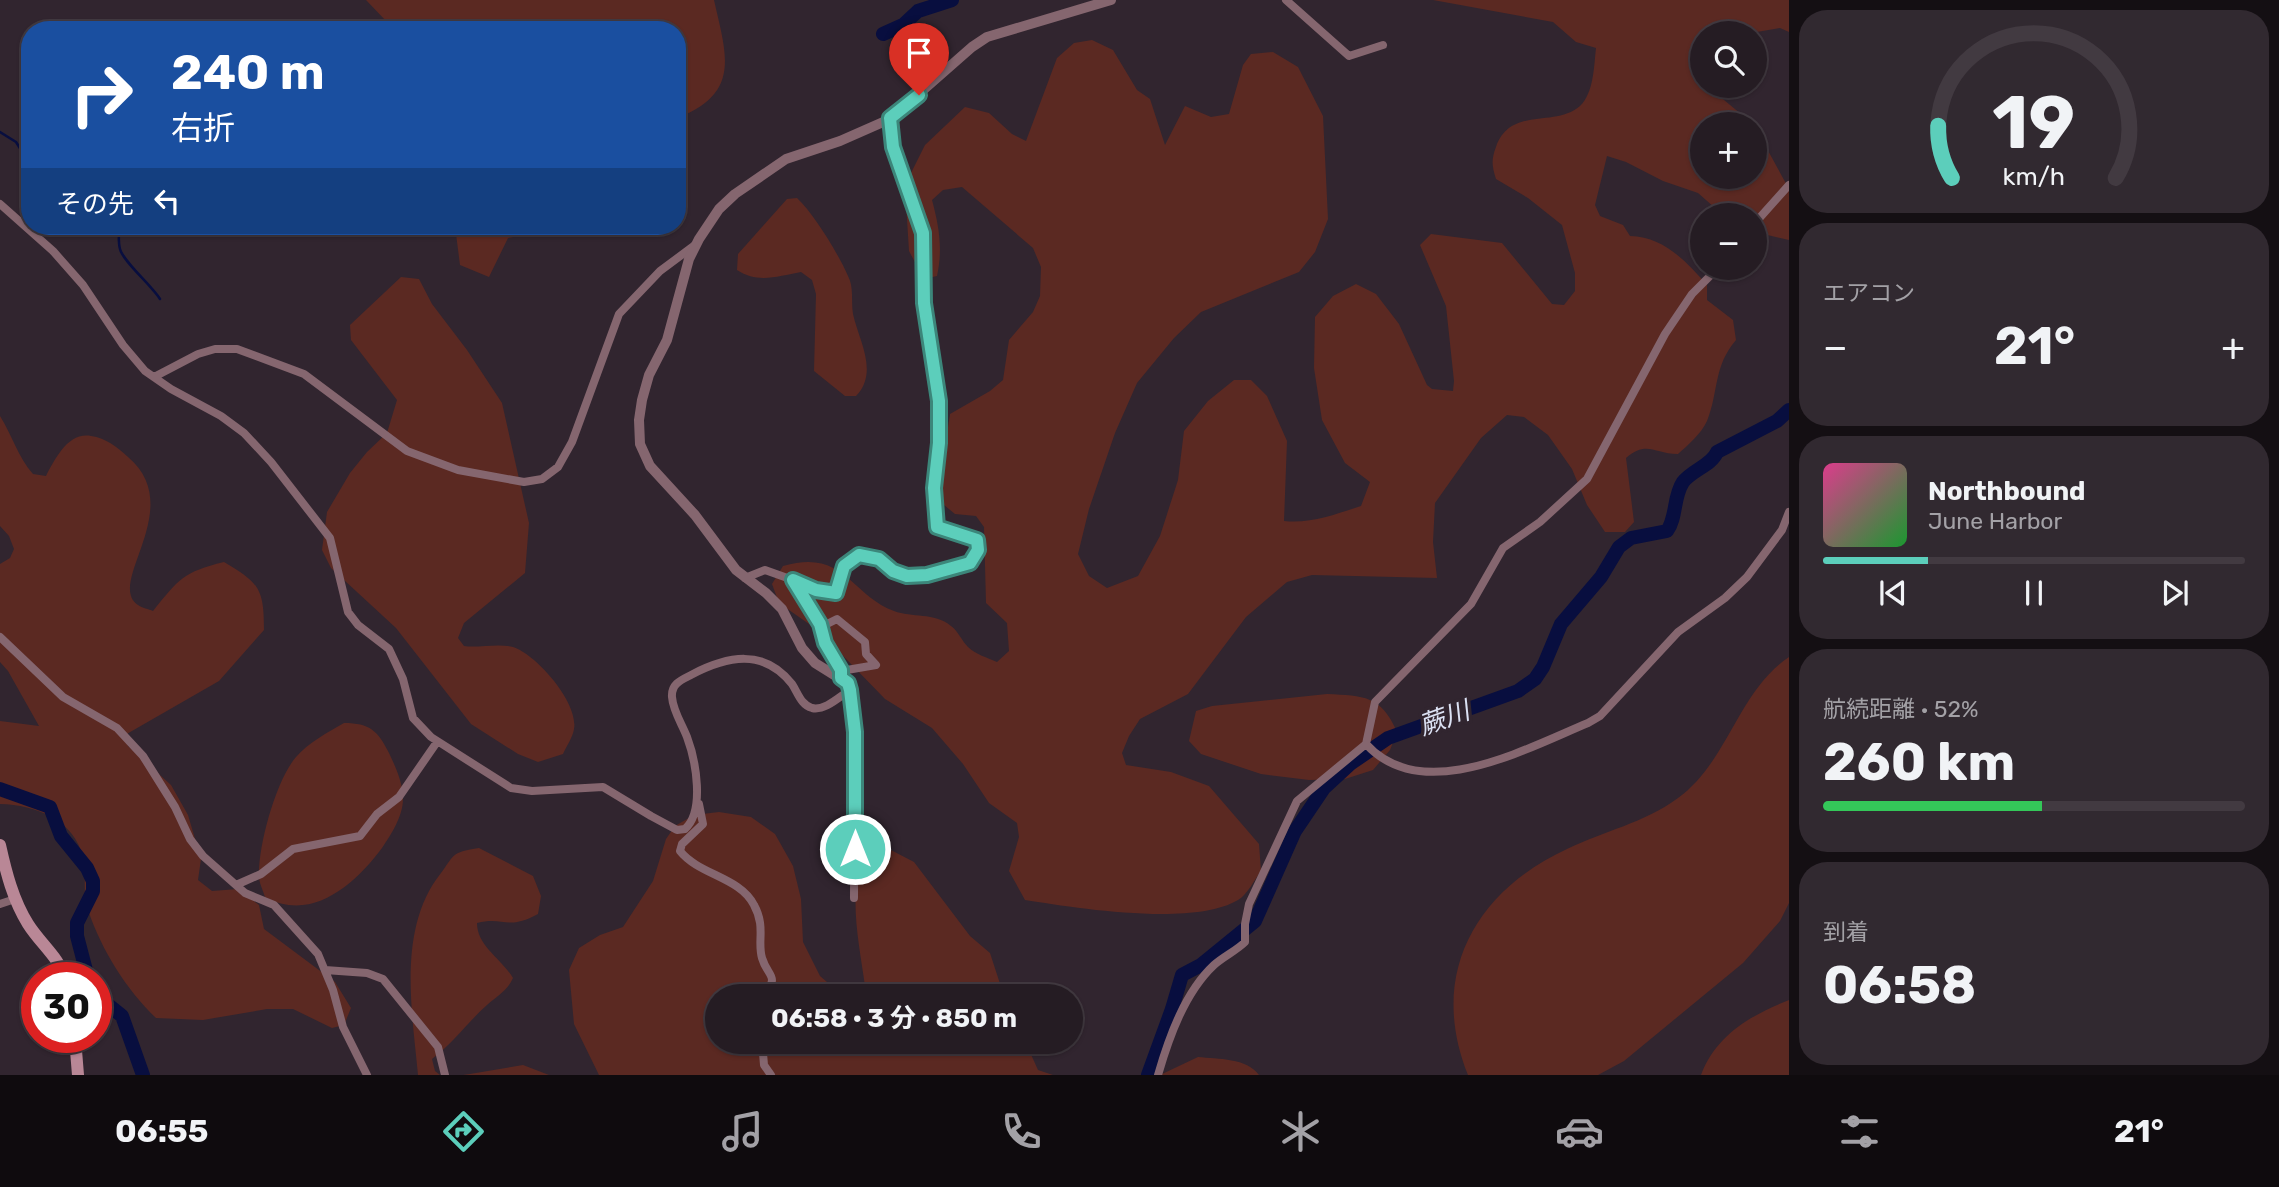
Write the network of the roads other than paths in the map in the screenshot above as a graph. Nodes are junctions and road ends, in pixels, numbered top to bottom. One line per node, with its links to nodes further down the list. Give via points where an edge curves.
1 (1111, 0): 4 (street, via 987,37)
2 (1286, 0): 3 (street, via 1349,56)
3 (1383, 45)
4 (890, 118): 10 (street, via 786,159 766,172 719,209); 15 (street, via 893,147 923,233 924,303 939,401 934,488 937,527 977,540 978,550 970,563 907,576 879,559 859,555 844,566 836,593)
5 (1789, 185): 7 (street)
6 (0, 204): 8 (street)
7 (1767, 210)
8 (21, 223)
9 (35, 235): 12 (street, via 83,285 123,345)
10 (695, 245): 12 (street, via 660,271 619,314 572,442 558,467 542,479 524,482 458,470 407,451 304,374 237,349 198,354); 14 (street, via 667,340 646,385 640,444 650,466)
11 (1706, 280): 21 (street, via 1665,334 1587,479 1503,548 1471,604 1375,702)
12 (154, 377): 20 (street, via 244,433 330,538 348,612 388,649 403,679 413,718)
13 (1789, 512): 21 (street, via 1782,530 1747,577 1678,632 1594,720 1503,757 1451,772 1414,772 1390,764)
14 (745, 579): 15 (street, via 765,570); 18 (street, via 782,609 815,663)
15 (793, 580): 16 (street)
16 (821, 627): 18 (street); 18 (street, via 842,621 865,642 866,654 876,665)
17 (0, 637): 24 (street, via 63,696 117,728 143,756 190,839)
18 (841, 674): 19 (street)
19 (850, 690): 22 (street, via 815,709 765,662 743,657 681,680 672,692 672,702 693,756); 25 (street, via 855,732)
20 (437, 742): 22 (street, via 511,788 603,787 677,830 692,822); 24 (street, via 399,797 377,814 360,836 293,849 261,874)
21 (1366, 744): 37 (street, via 1297,801 1250,904 1245,942 1203,978 1170,1036)
22 (697, 798): 30 (street, via 703,824 680,851 754,902 763,931 762,957)
23 (0, 845): 26 (main road)
24 (236, 885): 29 (street, via 274,905 318,954)
25 (854, 898)
26 (15, 899): 27 (street); 28 (main road, via 29,926)
27 (0, 904)
28 (58, 962)
29 (325, 970): 34 (street, via 343,1027); 35 (street, via 383,979 438,1047)
30 (772, 984)
31 (76, 1053): 33 (main road)
32 (763, 1054): 36 (street)
33 (78, 1075)
34 (367, 1075)
35 (445, 1075)
36 (771, 1075)
37 (1158, 1075)

